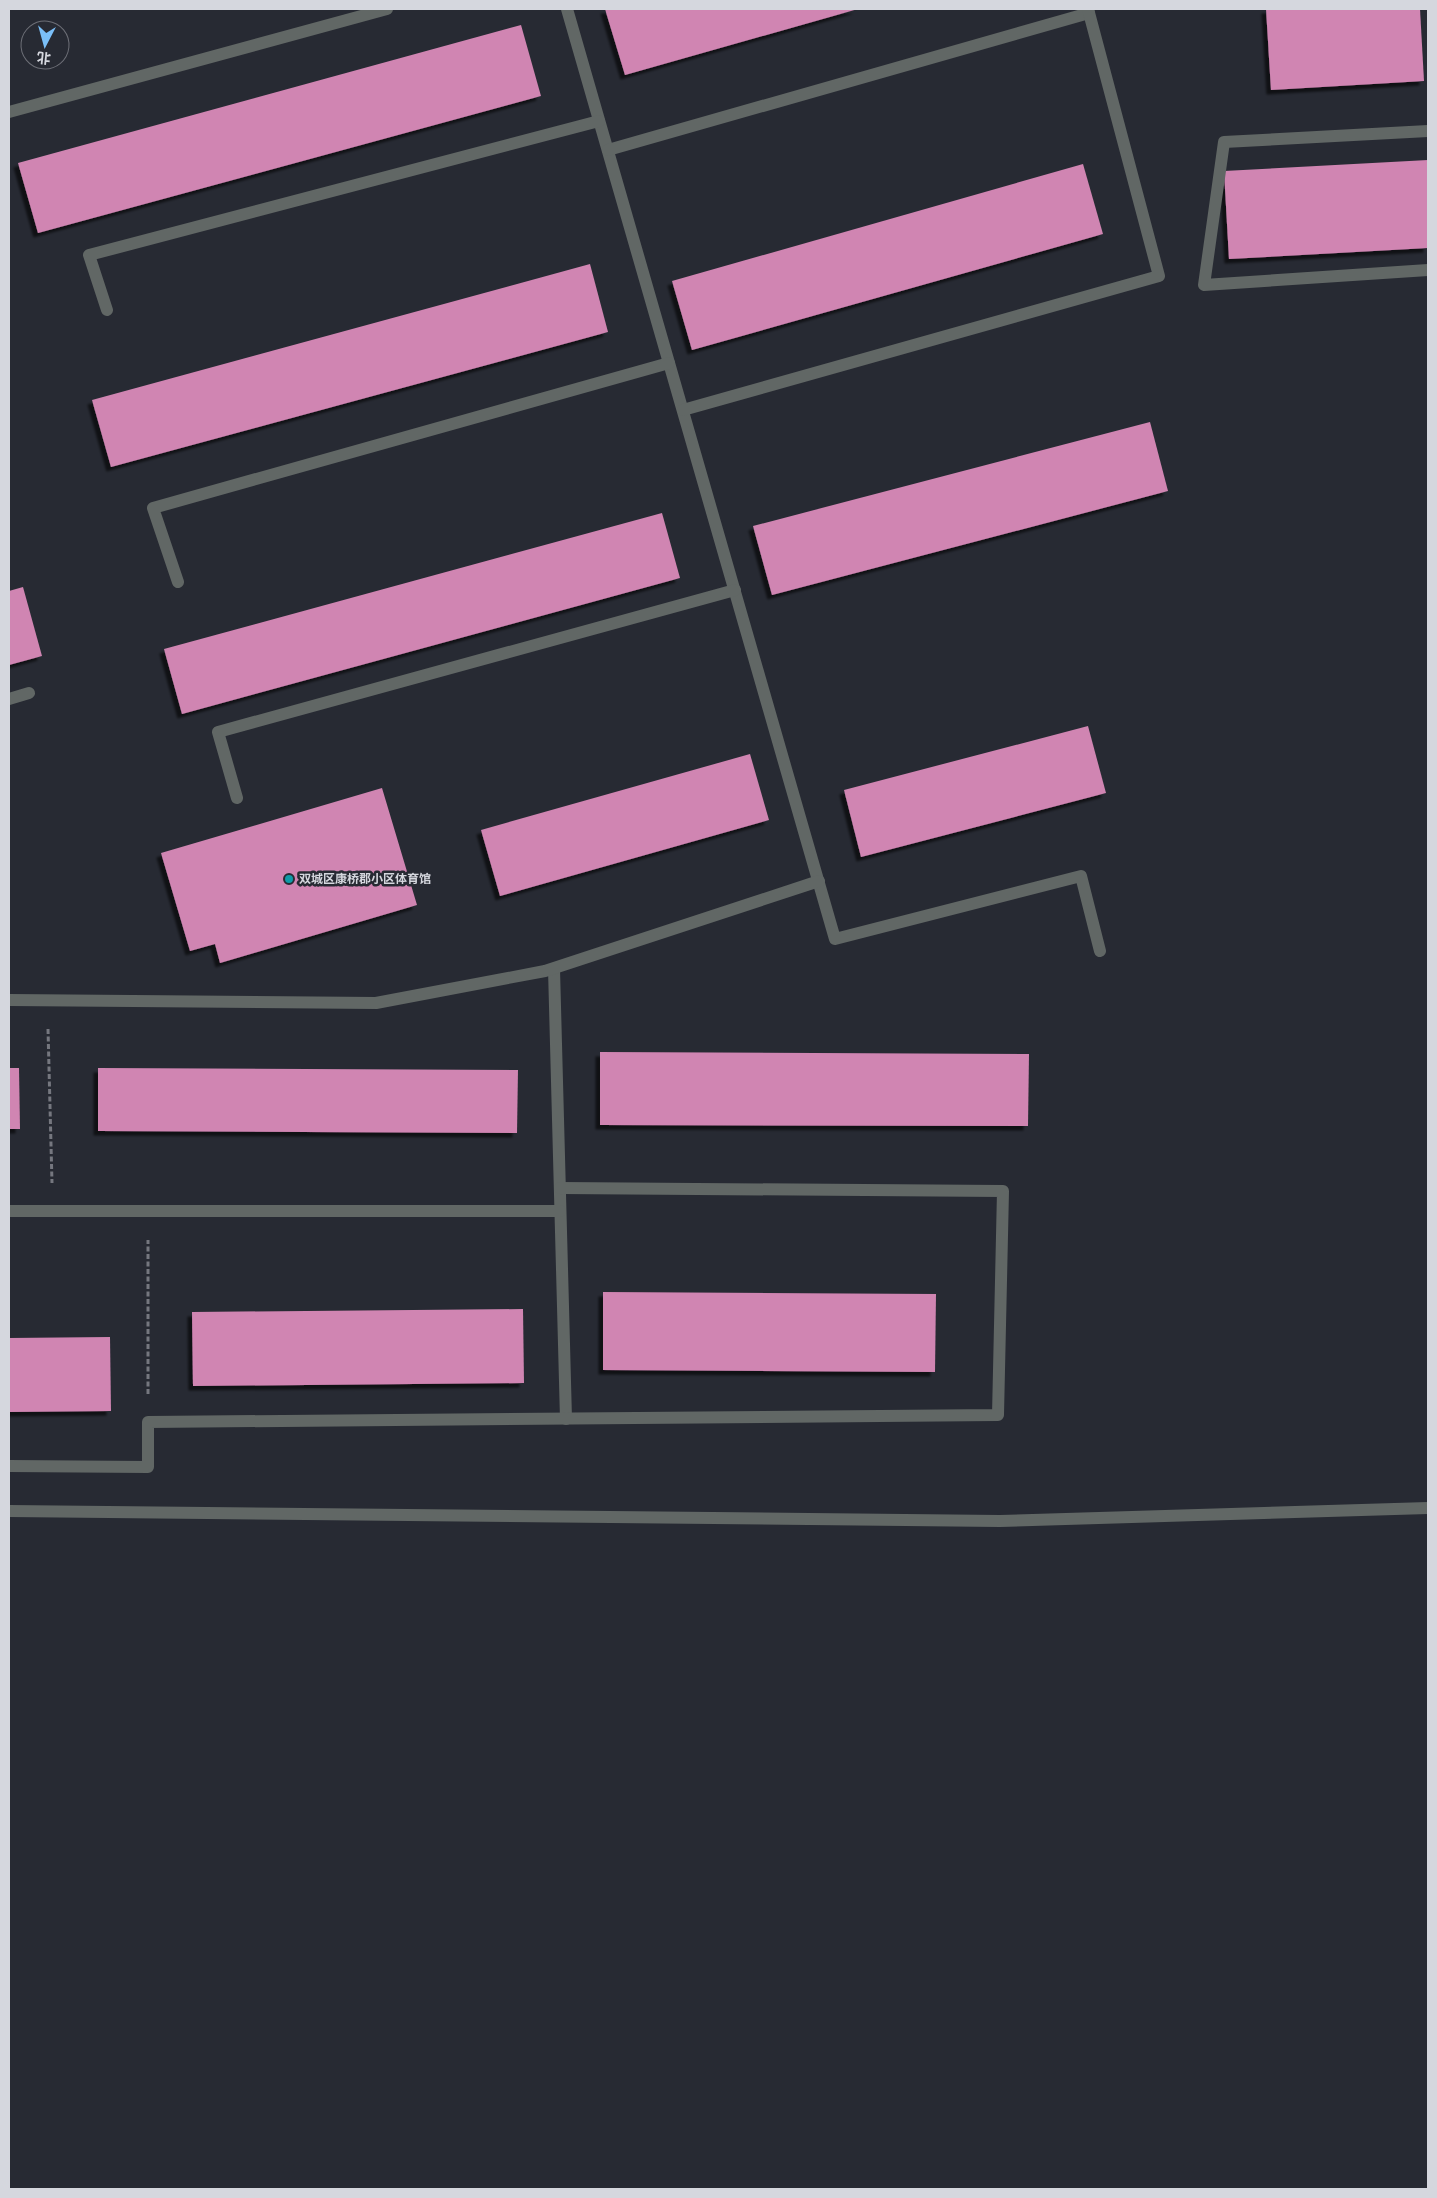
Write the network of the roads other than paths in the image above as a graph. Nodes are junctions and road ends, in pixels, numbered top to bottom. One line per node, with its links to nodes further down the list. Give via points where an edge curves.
1 (387, 9): 4 (street)
2 (567, 9): 5 (street)
3 (1089, 11): 7 (street); 11 (street, via 1159,276)
4 (9, 112)
5 (599, 121): 7 (street); 9 (street, via 89,255)
6 (1428, 131): 8 (street, via 1224,142 1204,285)
7 (608, 150): 10 (street)
8 (1428, 270)
9 (107, 310)
10 (669, 363): 11 (street); 12 (street, via 153,508)
11 (683, 410): 13 (street)
12 (178, 582)
13 (735, 590): 16 (street, via 218,732); 17 (street)
14 (29, 694): 15 (street)
15 (9, 699)
16 (237, 798)
17 (818, 881): 18 (street, via 835,939 1080,876); 19 (street)
18 (1100, 951)
19 (554, 969): 20 (street, via 376,1003); 21 (street)
20 (9, 1000)
21 (560, 1188): 23 (street); 24 (street, via 1002,1191 998,1415)
22 (9, 1211): 23 (street)
23 (560, 1211): 24 (street)
24 (566, 1419): 25 (street, via 148,1422 148,1468)
25 (9, 1466)
26 (1428, 1508): 27 (street, via 1000,1521)
27 (9, 1511)

